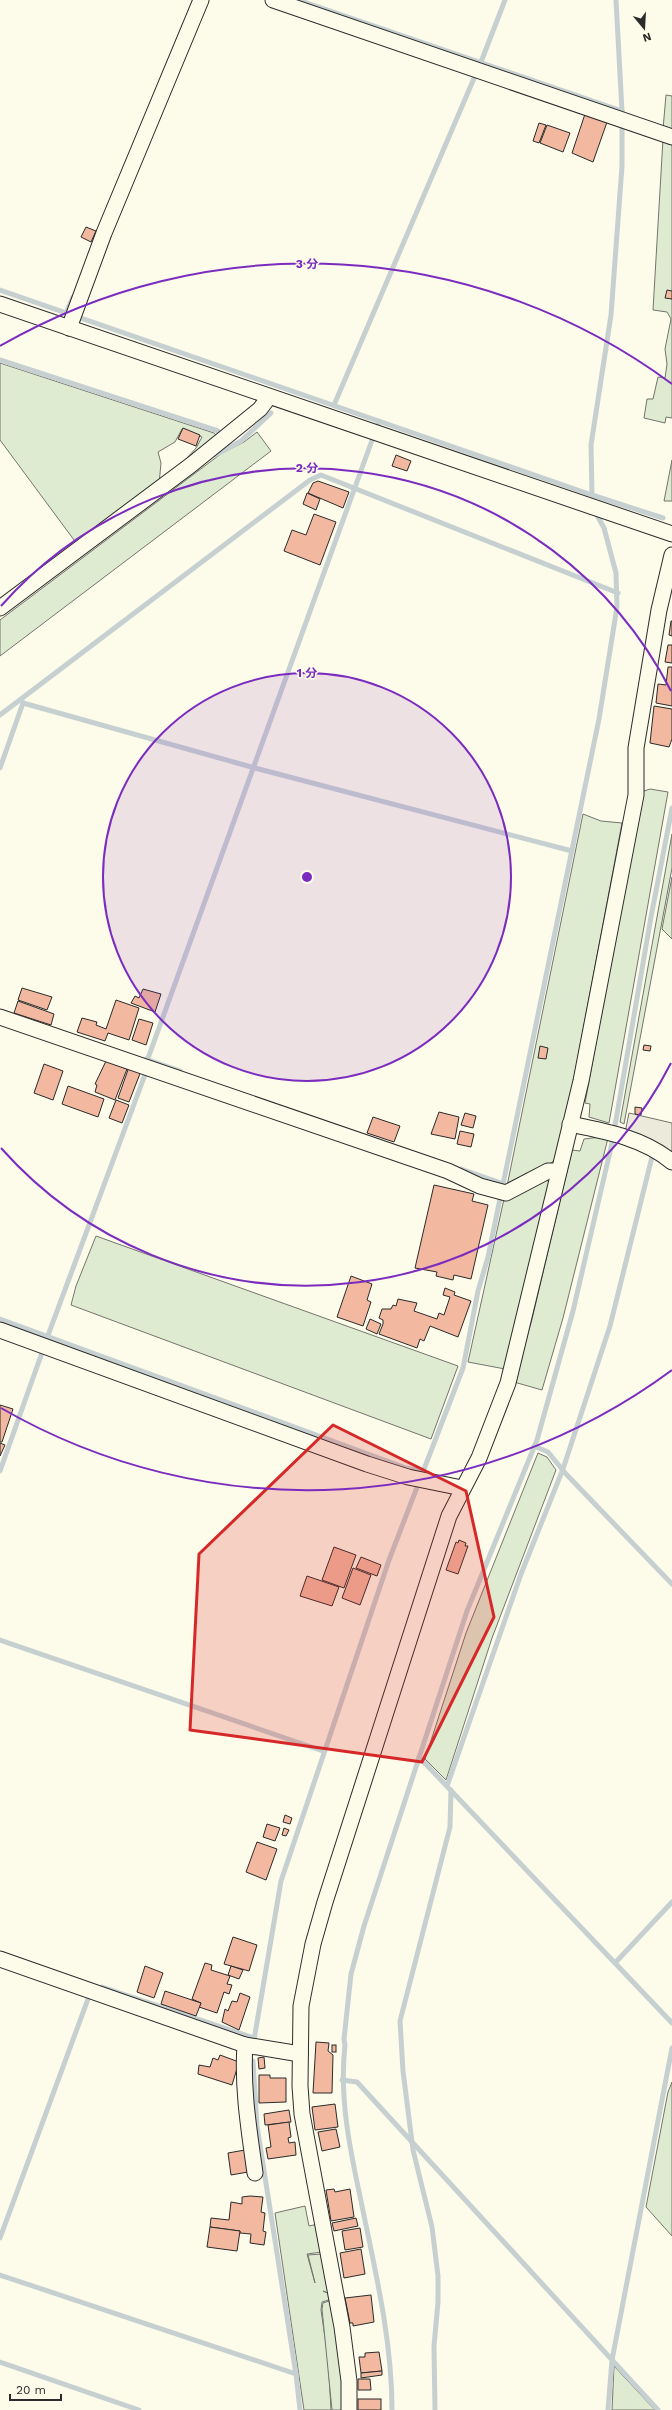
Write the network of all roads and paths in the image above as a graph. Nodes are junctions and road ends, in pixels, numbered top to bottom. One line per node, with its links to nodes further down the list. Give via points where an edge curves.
1 (201, 0): 5 (street, via 104,233)
2 (273, 0): 3 (street)
3 (672, 137)
4 (0, 304): 5 (street)
5 (72, 319): 6 (street)
6 (269, 397): 7 (street); 9 (street, via 260,409 223,439)
7 (672, 534)
8 (672, 555): 11 (street, via 659,610 636,748 636,795 592,1031)
9 (0, 608)
10 (0, 1017): 13 (street, via 448,1171 480,1186 502,1192 548,1171)
11 (570, 1124): 12 (street, via 615,1134 648,1146); 13 (street)
12 (672, 1162)
13 (559, 1171): 15 (street, via 508,1383 479,1458)
14 (0, 1330): 15 (street, via 367,1464 419,1480)
15 (462, 1488): 18 (street, via 450,1516 324,1902 300,2006)
16 (0, 1959): 17 (street)
17 (245, 2045): 18 (street); 19 (street, via 247,2117)
18 (300, 2054): 20 (street, via 302,2114 342,2327 349,2381)
19 (255, 2173)
20 (349, 2410)

